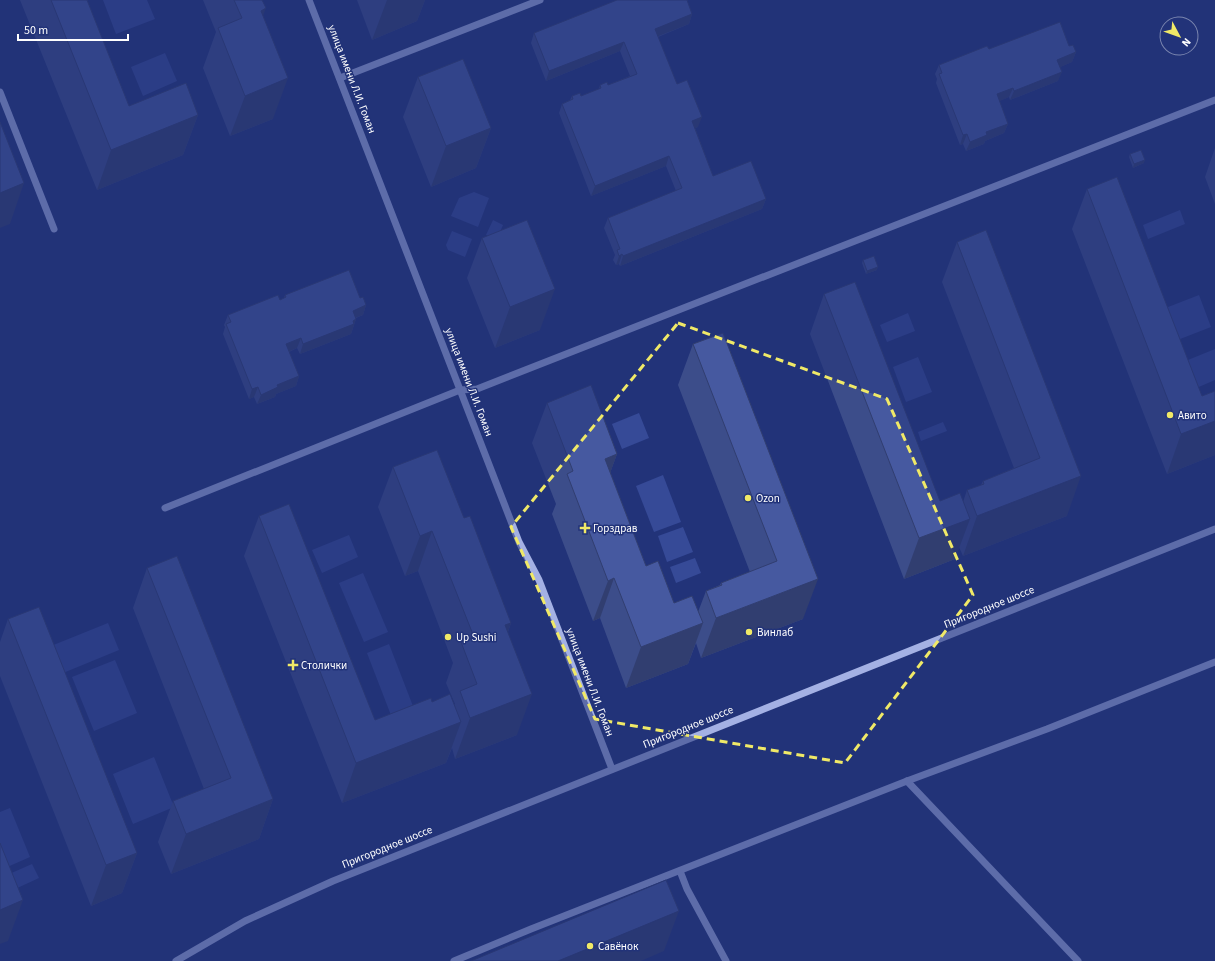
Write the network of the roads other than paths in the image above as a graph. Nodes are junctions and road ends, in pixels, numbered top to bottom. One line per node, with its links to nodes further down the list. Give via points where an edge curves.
1 (309, 0): 3 (street, улица имени Л.И. Гоман)
2 (540, 0): 3 (street)
3 (340, 78): 7 (street, улица имени Л.И. Гоман)
4 (0, 92): 6 (street)
5 (1215, 100): 7 (street, via 477,389)
6 (54, 229)
7 (460, 390): 8 (street); 11 (street, улица имени Л.И. Гоман, via 518,542 539,580)
8 (165, 508)
9 (1215, 529): 11 (street, Пригородное шоссе)
10 (1215, 662): 12 (street)
11 (612, 769): 14 (street, Пригородное шоссе, via 333,881 245,921)
12 (907, 781): 13 (street); 17 (street)
13 (680, 870): 15 (street); 16 (street, via 687,889)
14 (176, 961)
15 (454, 961)
16 (726, 961)
17 (1078, 961)

